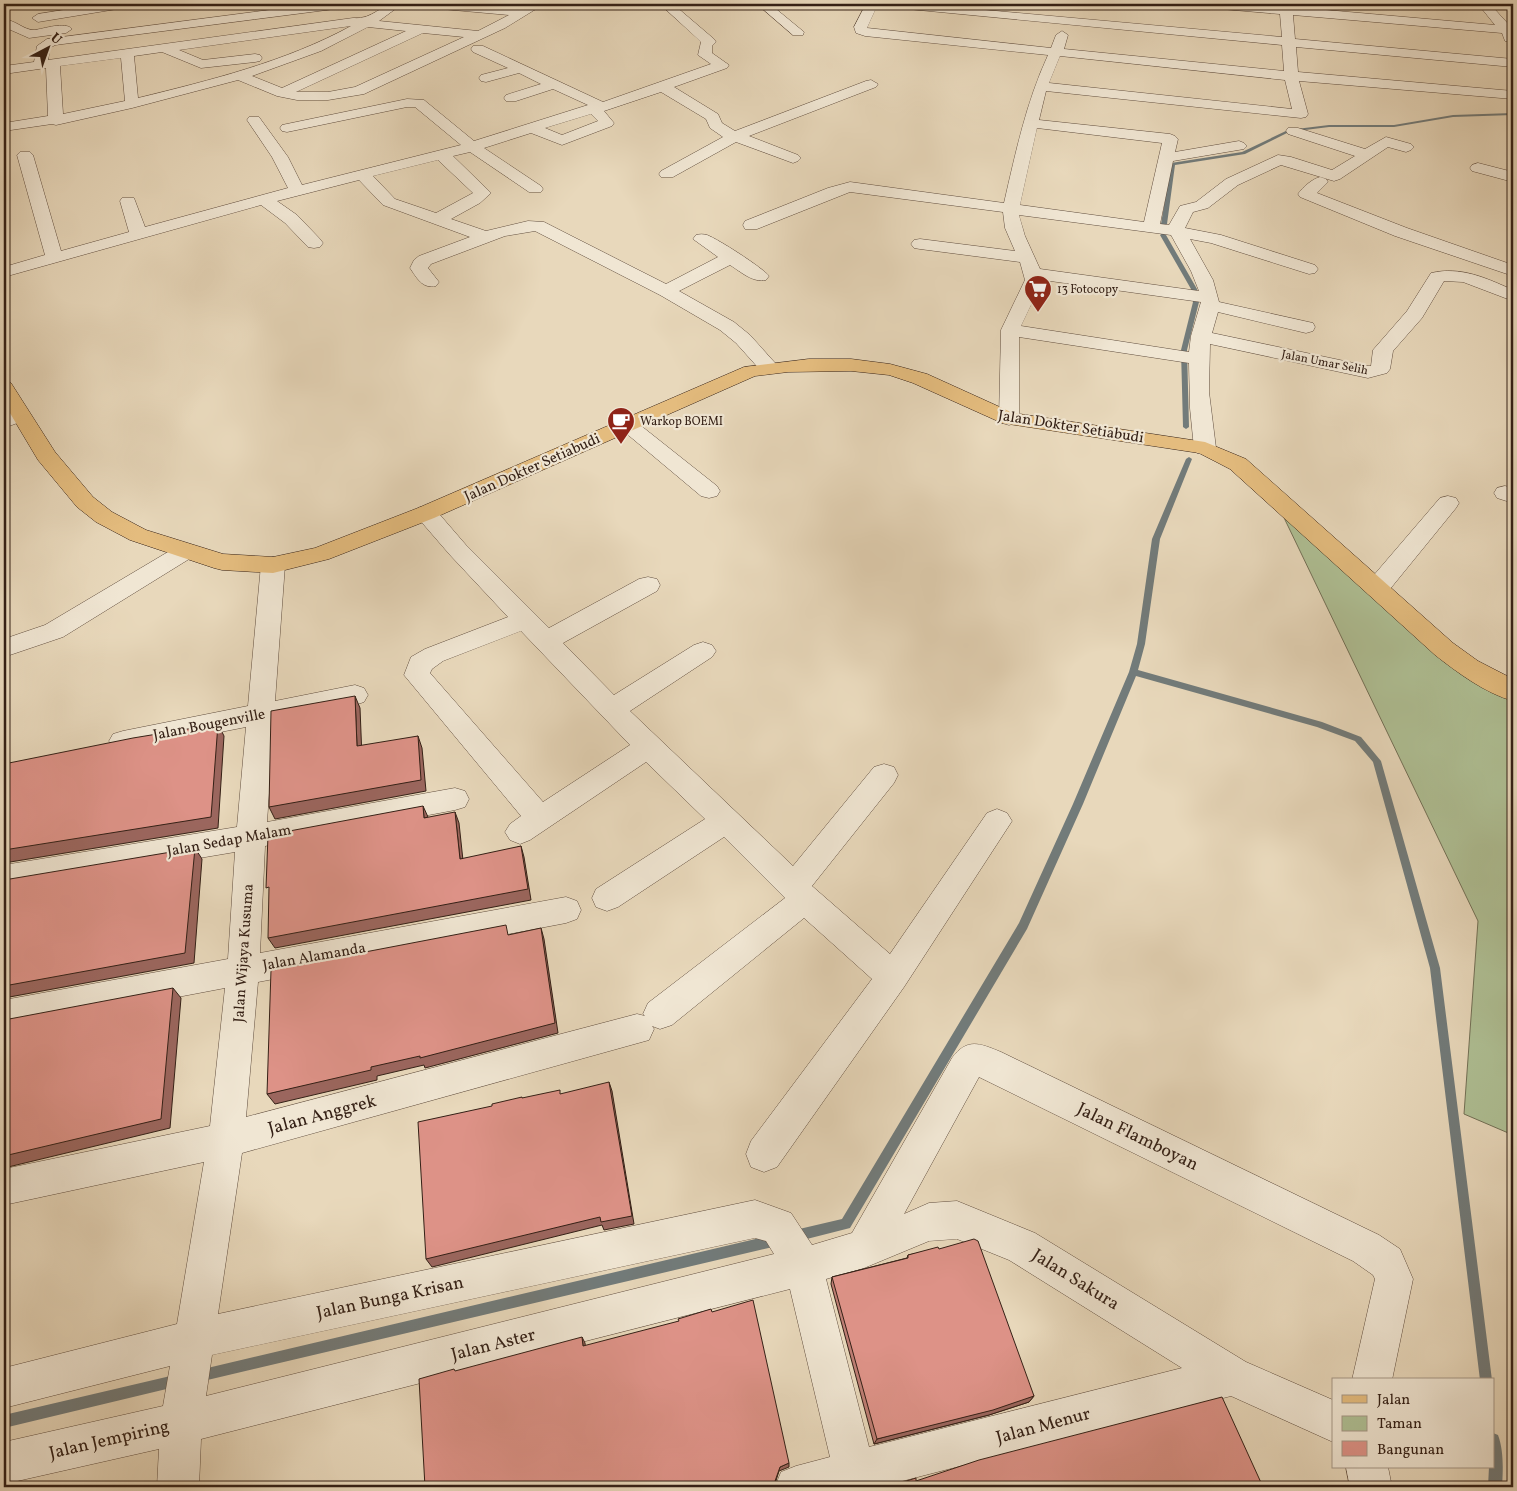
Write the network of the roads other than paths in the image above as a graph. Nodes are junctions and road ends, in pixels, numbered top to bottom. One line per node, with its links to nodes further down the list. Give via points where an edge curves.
1 (123, 4): 19 (street)
2 (342, 4): 18 (street); 21 (street)
3 (396, 4): 20 (street)
4 (431, 4): 14 (street)
5 (538, 4): 14 (street)
6 (666, 4): 46 (street, via 710,42 706,45 705,55 722,65)
7 (763, 4): 24 (street)
8 (872, 4): 32 (street, via 860,27 862,30)
9 (882, 4): 17 (street)
10 (1074, 4): 17 (street)
11 (1210, 4): 13 (street)
12 (1484, 4): 23 (street)
13 (1286, 7): 16 (street); 26 (street)
14 (521, 13): 25 (street)
15 (151, 16): 19 (street, via 33,34)
16 (1365, 18): 23 (street); 31 (street)
17 (1066, 21): 26 (street); 32 (street)
18 (353, 22): 20 (street); 27 (street)
19 (5, 23)
20 (369, 23): 22 (street); 33 (street)
21 (190, 25): 27 (street); 36 (street, via 52,42 44,46)
22 (421, 29): 25 (street); 48 (street)
23 (1510, 30): 28 (street)
24 (798, 32)
25 (480, 35): 48 (street, via 359,91 311,97)
26 (1289, 42): 31 (street); 41 (street)
27 (190, 44): 29 (street)
28 (1513, 46)
29 (163, 48): 34 (street); 37 (street)
30 (478, 49): 38 (street)
31 (1367, 50): 35 (street)
32 (1057, 52): 41 (street); 45 (street)
33 (303, 53): 37 (street); 40 (street)
34 (127, 54): 36 (street); 51 (street)
35 (1513, 63)
36 (46, 64): 39 (street); 54 (street)
37 (202, 64): 47 (street)
38 (519, 69): 42 (street); 43 (street)
39 (4, 70)
40 (239, 76): 47 (street); 48 (street)
41 (1291, 76): 45 (street, via 1309,114); 49 (street)
42 (486, 78)
43 (554, 84): 50 (street); 52 (street)
44 (871, 84): 60 (street)
45 (1041, 86): 56 (street)
46 (663, 87): 52 (street); 60 (street, via 714,117 717,127)
47 (193, 89): 51 (street)
48 (282, 93)
49 (1513, 95)
50 (511, 98)
51 (132, 104): 54 (street)
52 (595, 105): 55 (street); 55 (street, via 607,123 567,139 557,139)
53 (254, 120): 75 (street, via 280,157)
54 (56, 121): 57 (street)
55 (531, 123): 62 (street)
56 (1030, 124): 61 (street); 78 (street)
57 (4, 127)
58 (287, 128): 62 (street, via 414,102)
59 (1293, 131): 66 (street)
60 (733, 137): 67 (street); 71 (street)
61 (1170, 139): 68 (street); 68 (street, via 1239,146)
62 (472, 147): 65 (street); 74 (street)
63 (1406, 147): 66 (street, via 1386,142)
64 (25, 155): 88 (street)
65 (442, 155): 70 (street); 79 (street, via 483,193)
66 (1368, 155): 82 (street, via 1334,176 1278,160 1232,182 1202,205 1186,209)
67 (793, 158)
68 (1166, 158): 81 (street)
69 (1478, 168): 72 (street)
70 (362, 174): 75 (street); 79 (street, via 389,202)
71 (667, 174)
72 (1513, 177)
73 (1320, 182): 92 (street, via 1306,194 1400,232)
74 (535, 189)
75 (297, 190): 76 (street)
76 (264, 199): 83 (street); 86 (street, via 291,219)
77 (128, 201): 83 (street)
78 (1011, 209): 80 (street, via 850,187); 81 (street); 90 (street, via 1010,221)
79 (435, 220): 84 (street)
80 (751, 225)
81 (1151, 229): 82 (street)
82 (1177, 232): 91 (street, via 1215,239); 98 (street, via 1204,282)
83 (138, 233): 88 (street)
84 (486, 237): 95 (street, via 420,264 419,268); 96 (street, via 527,225 538,226)
85 (702, 238): 89 (street)
86 (314, 243)
87 (920, 244): 90 (street)
88 (54, 256): 93 (street)
89 (732, 257): 94 (street); 96 (street)
90 (1030, 266): 98 (street); 100 (street, via 1034,280)
91 (1309, 269)
92 (1513, 271)
93 (4, 272)
94 (760, 276)
95 (430, 282)
96 (666, 291): 103 (street, via 735,331)
97 (1513, 296): 101 (street, Jalan Umar Selih, via 1457,275 1437,277 1415,314 1383,350 1380,369 1376,371 1368,372)
98 (1207, 300): 99 (street); 101 (street)
99 (1306, 327)
100 (1010, 330): 102 (street); 105 (street)
101 (1201, 336): 102 (street)
102 (1189, 358): 108 (street)
103 (769, 368): 105 (main road, Jalan Dokter Setiabudi, via 852,366 888,369 914,376 989,412); 107 (main road, Jalan Dokter Setiabudi, via 751,371)
104 (4, 387): 106 (main road, Jalan Dokter Setiabudi)
105 (1009, 418): 108 (main road, Jalan Dokter Setiabudi)
106 (12, 419): 112 (main road, Jalan Dokter Setiabudi, via 32,435 85,502 104,517 131,531)
107 (628, 425): 109 (street); 111 (main road, Jalan Dokter Setiabudi)
108 (1205, 448): 115 (main road, Jalan Dokter Setiabudi, via 1238,464)
109 (709, 491)
110 (1448, 503): 115 (street)
111 (426, 513): 113 (main road, Jalan Dokter Setiabudi, via 321,554); 116 (street)
112 (186, 551): 113 (main road, Jalan Dokter Setiabudi, via 222,562); 118 (street, via 54,631)
113 (273, 565): 123 (street, Jalan Wijaya Kusuma)
114 (648, 585): 117 (street)
115 (1378, 588): 120 (main road, Jalan Dokter Setiabudi, via 1444,649 1469,668)
116 (526, 619): 117 (street); 125 (street, via 434,655 420,664 418,675 530,825)
117 (546, 641): 122 (street)
118 (4, 648)
119 (702, 651): 122 (street)
120 (1513, 691)
121 (355, 695): 123 (street, Jalan Bougenville)
122 (613, 709): 125 (street)
123 (262, 714): 124 (street, Jalan Bougenville); 130 (street, Jalan Wijaya Kusuma)
124 (100, 745)
125 (648, 747): 128 (street)
126 (884, 775): 132 (street)
127 (455, 798): 130 (street, Jalan Sedap Malam)
128 (726, 821): 132 (street); 133 (street)
129 (996, 821): 136 (street)
130 (251, 837): 131 (street, Jalan Sedap Malam); 135 (street, Jalan Wijaya Kusuma)
131 (4, 878)
132 (799, 893): 136 (street); 138 (street, Jalan Anggrek, via 649,1021)
133 (607, 898)
134 (566, 910): 135 (street, Jalan Alamanda)
135 (243, 970): 137 (street, Jalan Alamanda); 138 (street, Jalan Wijaya Kusuma)
136 (893, 977): 139 (street)
137 (4, 1015)
138 (226, 1140): 140 (street, Jalan Anggrek); 143 (street, Jalan Wijaya Kusuma)
139 (764, 1154)
140 (4, 1187)
141 (864, 1249): 142 (street, Jalan Sakura); 144 (street, Jalan Sakura, via 929,1222 957,1220 1022,1246); 145 (street, Jalan Flamboyan, via 964,1070 972,1059 990,1063 1366,1248 1387,1262 1394,1279)
142 (804, 1266): 143 (street, Jalan Bunga Krisan, via 778,1226 755,1219); 148 (street, Jalan Aster); 151 (street)
143 (196, 1339): 146 (street, Jalan Bunga Krisan); 148 (street, Jalan Wijaya Kusuma)
144 (1232, 1376): 147 (street, Jalan Sakura); 151 (street, Jalan Menur)
145 (1372, 1378)
146 (4, 1388)
147 (1332, 1421)
148 (181, 1423): 149 (street, Jalan Jempiring); 152 (street, Jalan Jempiring)
149 (4, 1463)
150 (1367, 1468): 154 (street)
151 (856, 1480): 153 (street, Jalan Menur)
152 (178, 1487)
153 (796, 1487)
154 (1371, 1487)

